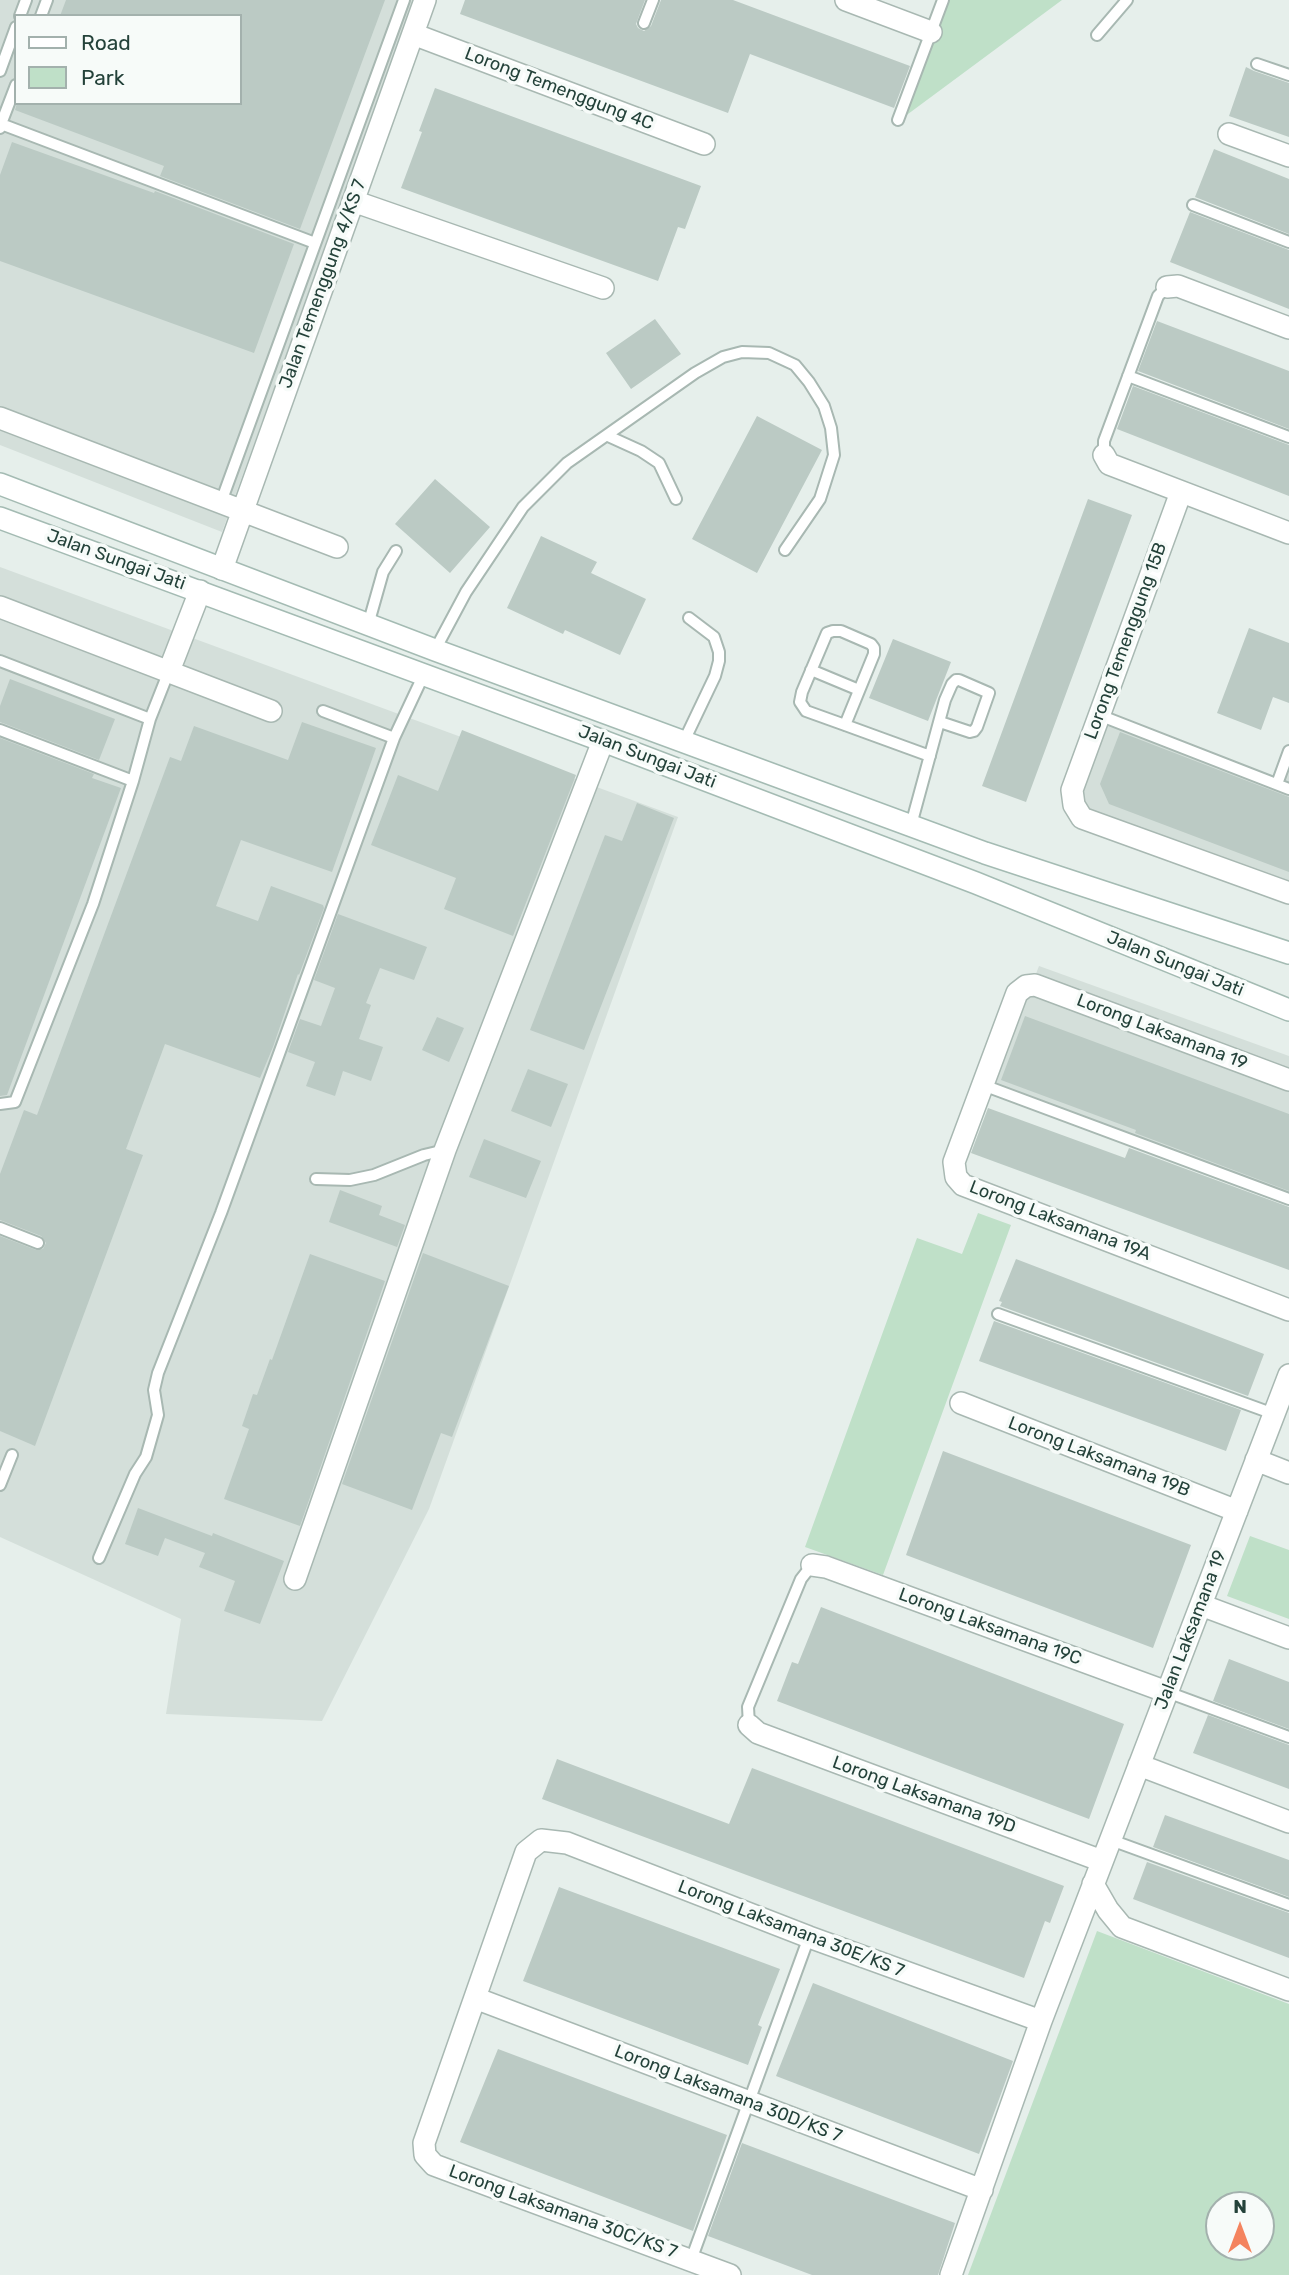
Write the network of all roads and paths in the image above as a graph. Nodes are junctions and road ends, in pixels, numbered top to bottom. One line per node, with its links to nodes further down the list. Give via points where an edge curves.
1 (404, 0): 24 (lane)
2 (425, 0): 10 (street, Jalan Temenggung 4/KS 7)
3 (653, 0): 7 (lane)
4 (846, 0): 9 (street)
5 (943, 0): 9 (lane)
6 (1127, 0): 11 (lane)
7 (644, 23)
8 (14, 32): 13 (lane)
9 (931, 32): 16 (lane)
10 (413, 34): 19 (street, Lorong Temenggung 4C); 21 (street, Jalan Temenggung 4/KS 7)
11 (1097, 34)
12 (1257, 64): 14 (lane)
13 (0, 71)
14 (1289, 75)
15 (14, 90): 17 (lane)
16 (898, 120)
17 (1, 126): 24 (lane)
18 (1228, 134): 20 (street)
19 (704, 144)
20 (1289, 156)
21 (353, 201): 26 (street); 37 (street, Jalan Temenggung 4/KS 7)
22 (1193, 205): 23 (lane)
23 (1289, 242)
24 (316, 243): 36 (lane)
25 (1167, 287): 27 (street, via 1178,286); 28 (lane, via 1158,296)
26 (603, 288)
27 (1289, 328)
28 (1128, 376): 31 (lane); 32 (lane, via 1104,441)
29 (0, 418): 36 (street)
30 (608, 436): 35 (lane, via 659,463); 41 (lane, via 723,358 742,352 769,353 795,365 824,406 834,455 820,499); 48 (lane, via 567,463 523,506 466,592)
31 (1289, 437)
32 (1104, 456): 34 (street, via 1109,464)
33 (0, 484): 43 (street, Jalan Sungai Jati)
34 (1181, 492): 39 (street); 56 (street, Lorong Temenggung 15B)
35 (676, 499)
36 (220, 502): 37 (street)
37 (243, 510): 40 (street); 43 (street, Jalan Temenggung 4/KS 7)
38 (0, 519): 44 (street, Jalan Sungai Jati)
39 (1289, 533)
40 (337, 547)
41 (785, 550)
42 (396, 551): 47 (lane, via 383,572)
43 (222, 569): 47 (street, Jalan Sungai Jati)
44 (200, 591): 51 (street); 52 (street, Jalan Sungai Jati)
45 (0, 607): 51 (street)
46 (689, 618): 63 (lane, via 714,637 719,661)
47 (368, 625): 48 (street, Jalan Sungai Jati)
48 (435, 650): 63 (street, Jalan Sungai Jati)
49 (0, 661): 57 (lane)
50 (811, 670): 53 (lane); 53 (lane, via 827,633 841,631 874,648); 59 (lane, via 800,702 806,711)
51 (169, 671): 54 (street); 57 (lane)
52 (424, 674): 61 (lane); 62 (street, Jalan Sungai Jati)
53 (859, 690): 59 (lane)
54 (271, 711)
55 (323, 711): 61 (lane)
56 (1099, 716): 67 (lane); 70 (street, Lorong Temenggung 15B, via 1072,790 1082,818)
57 (150, 719): 66 (lane)
58 (940, 722): 58 (lane, via 956,680 989,693 974,731); 65 (lane)
59 (845, 725): 65 (lane)
60 (0, 730): 66 (lane)
61 (394, 738): 92 (lane, via 158,1373 154,1390 158,1415 146,1457)
62 (604, 741): 73 (street, Jalan Sungai Jati, via 976,883); 77 (street)
63 (684, 741): 69 (street, Jalan Sungai Jati)
64 (1289, 751): 67 (lane)
65 (930, 756): 69 (lane)
66 (133, 781): 76 (lane, via 93,904 15,1102)
67 (1277, 784): 68 (lane)
68 (1289, 789)
69 (911, 825): 71 (street, Jalan Sungai Jati)
70 (1289, 893)
71 (1289, 953)
72 (1035, 985): 74 (street, Lorong Laksamana 19); 75 (street, Lorong Laksamana 19A, via 1017,993)
73 (1289, 1010)
74 (1289, 1080)
75 (984, 1086): 79 (lane); 82 (street, Lorong Laksamana 19A, via 954,1162 956,1177 963,1185)
76 (0, 1104)
77 (445, 1150): 78 (lane, via 374,1175 350,1180); 94 (street)
78 (316, 1178)
79 (1289, 1199)
80 (0, 1228): 81 (lane)
81 (38, 1243)
82 (1289, 1310)
83 (998, 1314): 86 (lane)
84 (1289, 1378): 86 (street, Jalan Laksamana 19)
85 (961, 1403): 91 (street, Lorong Laksamana 19B)
86 (1274, 1414): 88 (street, Jalan Laksamana 19)
87 (12, 1455): 90 (lane)
88 (1256, 1460): 89 (street); 91 (street, Jalan Laksamana 19)
89 (1289, 1473)
90 (0, 1485)
91 (1237, 1511): 95 (street, Jalan Laksamana 19)
92 (99, 1558)
93 (812, 1565): 97 (street, Lorong Laksamana 19C); 98 (lane, via 801,1579 748,1707)
94 (295, 1579)
95 (1201, 1605): 96 (street); 97 (street, Jalan Laksamana 19)
96 (1289, 1638)
97 (1167, 1692): 99 (lane); 100 (street, Jalan Laksamana 19)
98 (749, 1725): 103 (street, Lorong Laksamana 19D, via 758,1733)
99 (1289, 1737)
100 (1139, 1765): 101 (street); 102 (street, Jalan Laksamana 19)
101 (1289, 1822)
102 (1111, 1840): 103 (street, Jalan Laksamana 19); 105 (lane)
103 (1102, 1861): 104 (street, Jalan Laksamana 19)
104 (1093, 1884): 107 (street, via 1122,1927); 109 (street, Jalan Laksamana 19)
105 (1289, 1905)
106 (809, 1937): 108 (street, Lorong Laksamana 30E/KS 7, via 567,1843 541,1840 526,1852); 109 (street, Lorong Laksamana 30E/KS 7); 110 (lane)
107 (1289, 1990)
108 (475, 1998): 110 (street, Lorong Laksamana 30D/KS 7); 112 (street, Lorong Laksamana 30C/KS 7, via 424,2143 425,2155 434,2165)
109 (1041, 2021): 111 (street, Jalan Laksamana 19)
110 (749, 2103): 111 (street, Lorong Laksamana 30D/KS 7); 112 (lane)
111 (982, 2190): 114 (street, Jalan Laksamana 19)
112 (680, 2264): 113 (street, Lorong Laksamana 30C/KS 7)
113 (730, 2275)
114 (951, 2275)

